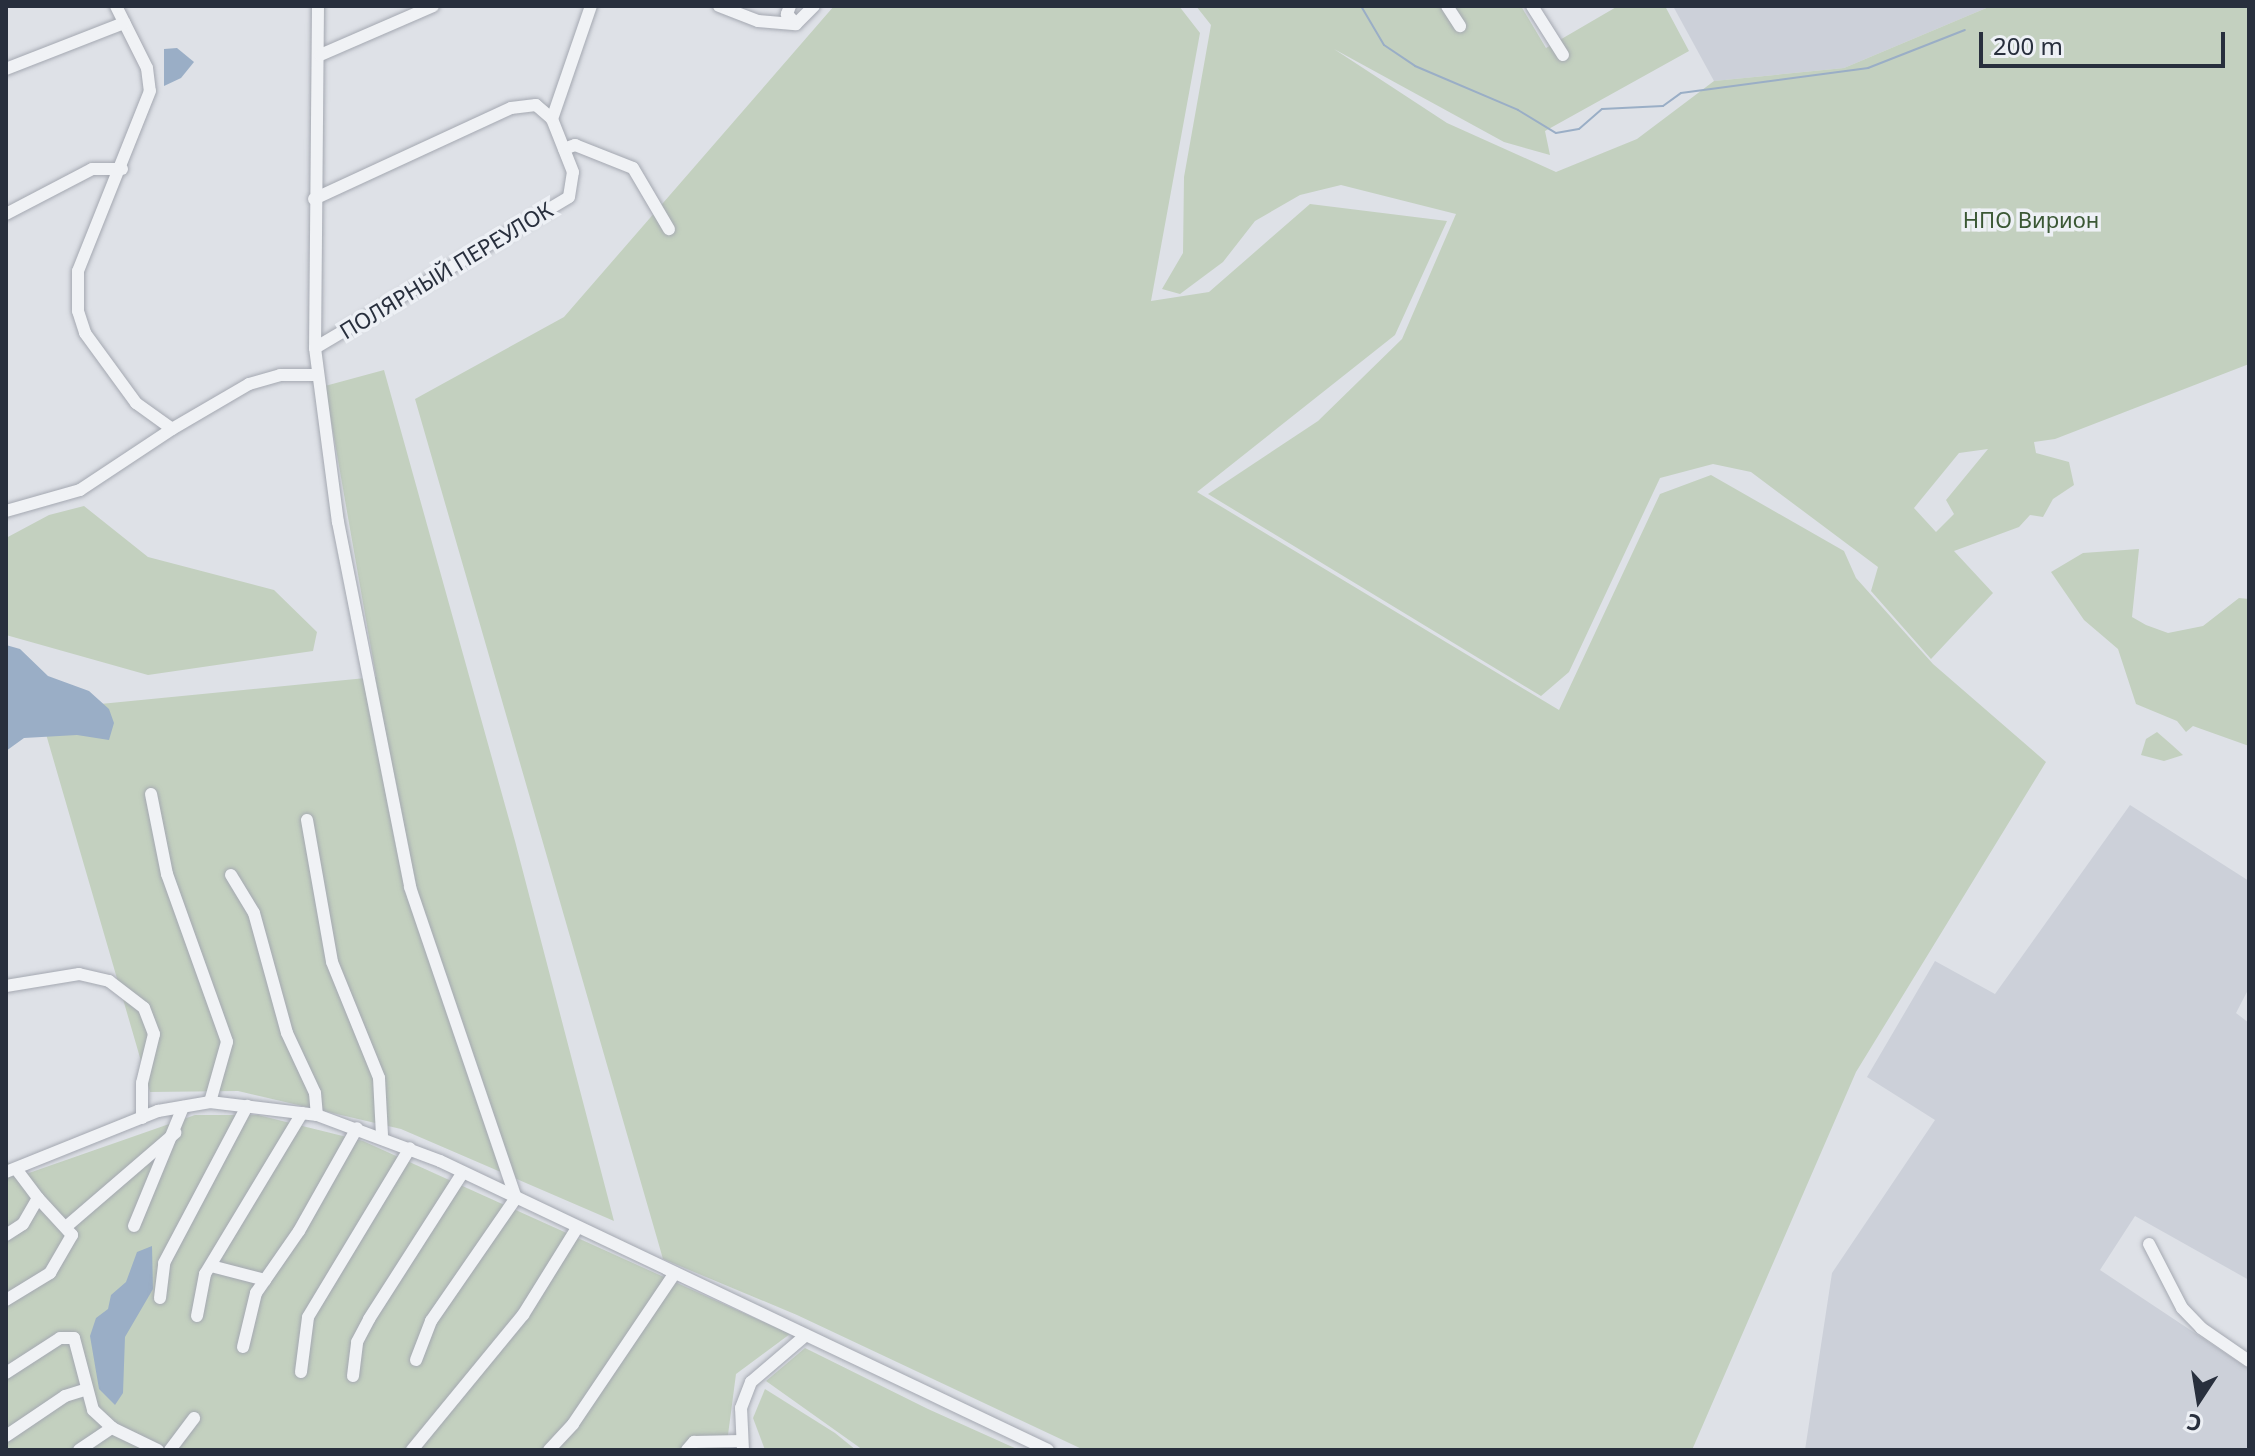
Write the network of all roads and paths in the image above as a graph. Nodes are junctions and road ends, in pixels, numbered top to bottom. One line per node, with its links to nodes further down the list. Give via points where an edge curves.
1 (116, 6): 10 (street)
2 (318, 6): 13 (street)
3 (433, 6): 13 (street)
4 (591, 6): 16 (street)
5 (719, 6): 11 (street, via 758,21)
6 (790, 6): 11 (street, via 787,14)
7 (814, 6): 11 (street)
8 (1447, 6): 12 (street)
9 (1532, 6): 14 (street)
10 (124, 23): 15 (street); 18 (street, via 147,68 150,91)
11 (796, 24)
12 (1460, 26)
13 (320, 55): 19 (street)
14 (1563, 55)
15 (6, 69)
16 (552, 119): 17 (street, ПОЛЯРНЫЙ ПЕРЕУЛОК); 19 (street, via 536,105 511,108)
17 (564, 149): 21 (street, via 575,145 633,168); 22 (street, ПОЛЯРНЫЙ ПЕРЕУЛОК, via 573,172 569,197)
18 (122, 169): 20 (street, via 92,169); 24 (street, via 78,271 78,311 91,342 136,403)
19 (314, 199): 22 (street)
20 (6, 214)
21 (669, 229)
22 (315, 348): 23 (street)
23 (317, 375): 24 (street, via 280,375 249,384); 43 (street, via 338,522 410,887)
24 (172, 429): 25 (street, via 80,490)
25 (6, 511)
26 (151, 794): 30 (street, via 167,874 227,1042)
27 (307, 820): 38 (street, via 332,962 379,1078)
28 (231, 875): 34 (street, via 254,913 287,1033 315,1093)
29 (6, 986): 35 (street, via 79,974 109,981 144,1008 154,1034 142,1083)
30 (210, 1102): 31 (street); 32 (street)
31 (247, 1106): 33 (street); 52 (street, via 164,1263)
32 (183, 1107): 35 (street); 37 (street)
33 (302, 1113): 34 (street); 49 (street)
34 (317, 1115): 36 (street)
35 (142, 1118): 40 (street)
36 (357, 1128): 38 (street); 51 (street)
37 (175, 1133): 44 (street); 45 (street)
38 (382, 1136): 39 (street)
39 (410, 1148): 41 (street); 59 (street, via 308,1317)
40 (11, 1170): 42 (street)
41 (463, 1172): 43 (street); 61 (street, via 369,1319 357,1342)
42 (38, 1198): 44 (street); 47 (street, via 23,1224)
43 (516, 1198): 46 (street); 57 (street, via 431,1321)
44 (67, 1226): 53 (street, via 72,1235 50,1273)
45 (134, 1226)
46 (577, 1228): 50 (street); 70 (street, via 523,1315)
47 (6, 1235)
48 (2149, 1244): 58 (street, via 2182,1308)
49 (211, 1266): 51 (street); 54 (street)
50 (675, 1273): 55 (street); 71 (street, via 573,1424)
51 (265, 1280): 56 (street, via 256,1293)
52 (160, 1298)
53 (6, 1300)
54 (197, 1316)
55 (806, 1335): 66 (street, via 751,1382 741,1408); 73 (street)
56 (243, 1347)
57 (416, 1360)
58 (2249, 1361)
59 (301, 1372)
60 (6, 1373): 62 (street, via 60,1338 74,1338)
61 (353, 1376)
62 (85, 1390): 64 (street, via 93,1410); 65 (street, via 65,1396)
63 (194, 1418): 69 (street)
64 (112, 1428): 67 (street); 68 (street)
65 (6, 1436)
66 (742, 1446): 72 (street, via 694,1442)
67 (79, 1450)
68 (158, 1450)
69 (170, 1450)
70 (412, 1450)
71 (549, 1450)
72 (687, 1450)
73 (1048, 1450)

